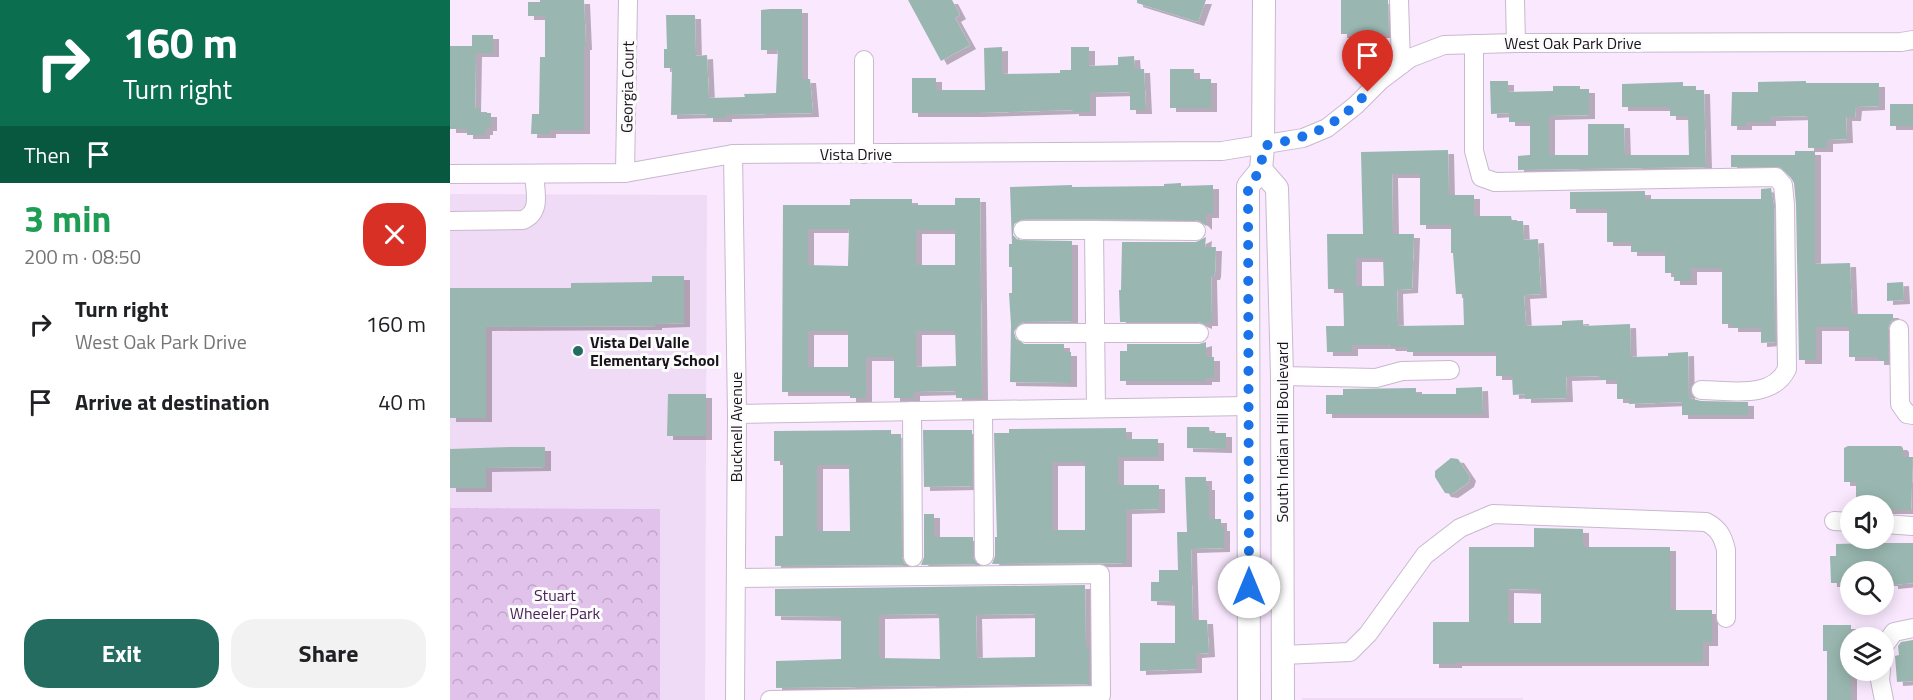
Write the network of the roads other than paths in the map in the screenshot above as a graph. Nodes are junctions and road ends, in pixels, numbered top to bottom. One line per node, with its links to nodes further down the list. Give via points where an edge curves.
1 (628, 0): 14 (street, Georgia Court)
2 (1264, 0): 10 (main road, South Indian Hill Boulevard)
3 (1399, 0): 9 (street)
4 (1515, 0): 6 (street)
5 (1913, 40): 6 (street, West Oak Park Drive)
6 (1516, 43): 7 (street, West Oak Park Drive)
7 (1474, 44): 9 (street, West Oak Park Drive, via 1444,45); 27 (street, via 1474,151 1481,177 1495,182 1776,177 1783,185 1787,369 1782,379 1763,390)
8 (864, 60): 12 (street)
9 (1401, 65): 10 (street, West Oak Park Drive, via 1327,128 1303,138)
10 (1263, 146): 12 (street, Vista Drive, via 1222,151); 13 (main road, South Indian Hill Boulevard)
11 (733, 154): 12 (street, Vista Drive); 14 (street, Vista Drive); 32 (street, Bucknell Avenue)
12 (864, 154)
13 (1261, 170): 26 (main road, South Indian Hill Boulevard, via 1277,188); 28 (main road, South Indian Hill Boulevard, via 1248,186)
14 (625, 173): 16 (street, Vista Drive)
15 (450, 174): 16 (street, Vista Drive)
16 (534, 174): 17 (street, via 535,210 531,216 523,220)
17 (450, 221)
18 (1023, 230): 19 (street)
19 (1094, 231): 20 (street); 23 (street)
20 (1196, 231)
21 (1899, 329): 33 (street, via 1900,404 1907,414)
22 (1025, 333): 23 (street)
23 (1095, 333): 24 (street); 29 (street)
24 (1199, 333)
25 (1450, 370): 26 (street, via 1402,371 1376,378)
26 (1282, 376): 42 (main road, South Indian Hill Boulevard)
27 (1701, 390)
28 (1248, 406): 29 (street); 46 (main road, South Indian Hill Boulevard)
29 (1096, 408): 30 (street)
30 (983, 410): 31 (street); 36 (street)
31 (912, 411): 32 (street); 37 (street)
32 (737, 414): 38 (street, Bucknell Avenue)
33 (1913, 415)
34 (1894, 525): 35 (street)
35 (1913, 526)
36 (984, 556)
37 (913, 557)
38 (736, 578): 44 (street, Bucknell Avenue); 45 (street, via 1100,574 1101,695)
39 (1726, 618): 42 (street, via 1724,540 1706,522 1493,514 1460,528 1425,555 1368,634 1350,652)
40 (1913, 628): 41 (street)
41 (1894, 632)
42 (1282, 655): 47 (main road, South Indian Hill Boulevard)
43 (1880, 681): 48 (street)
44 (735, 700)
45 (770, 700)
46 (1249, 700)
47 (1283, 700)
48 (1884, 700)

